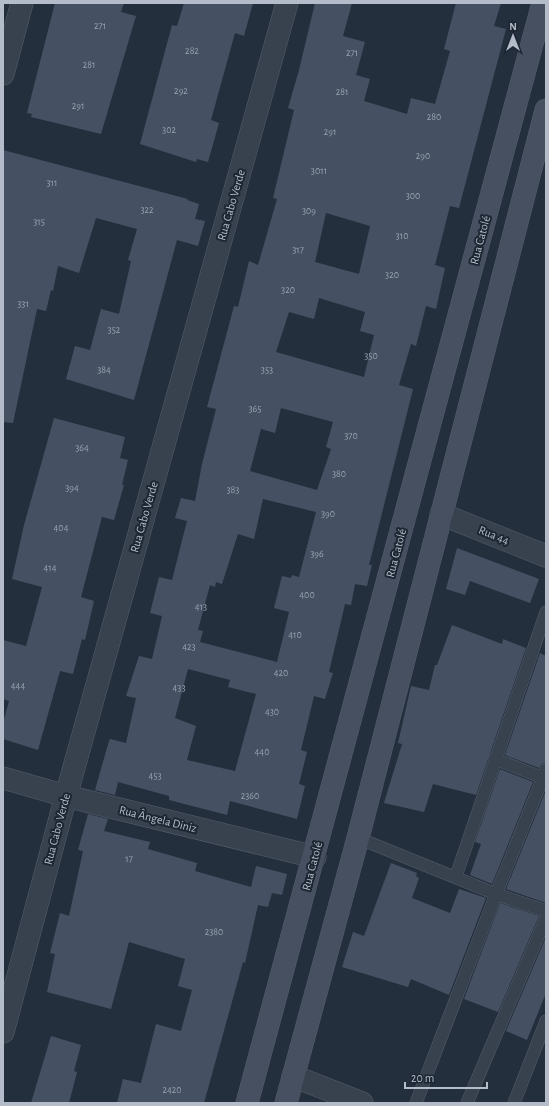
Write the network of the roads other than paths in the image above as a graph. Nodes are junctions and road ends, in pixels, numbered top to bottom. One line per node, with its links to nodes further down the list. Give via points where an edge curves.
1 (22, 3): 4 (street)
2 (287, 3): 12 (street, Rua Cabo Verde)
3 (543, 3): 14 (street, Rua Catolé)
4 (3, 74)
5 (546, 110): 6 (street)
6 (441, 514): 7 (street, Rua 44); 13 (street)
7 (546, 556)
8 (546, 612): 9 (lane)
9 (495, 759): 10 (lane); 15 (lane)
10 (545, 775): 16 (lane)
11 (3, 778): 12 (street, Rua Ângela Diniz)
12 (66, 796): 14 (street, Rua Ângela Diniz); 20 (street, Rua Cabo Verde)
13 (358, 838): 15 (lane); 21 (street)
14 (315, 857): 22 (street, Rua Catolé)
15 (456, 876): 16 (lane)
16 (496, 894): 17 (lane); 25 (lane)
17 (546, 911)
18 (546, 918): 26 (lane)
19 (546, 1021): 27 (lane)
20 (3, 1032)
21 (293, 1076): 23 (street); 24 (street)
22 (247, 1103)
23 (286, 1103)
24 (362, 1103)
25 (416, 1103)
26 (467, 1103)
27 (514, 1103)

